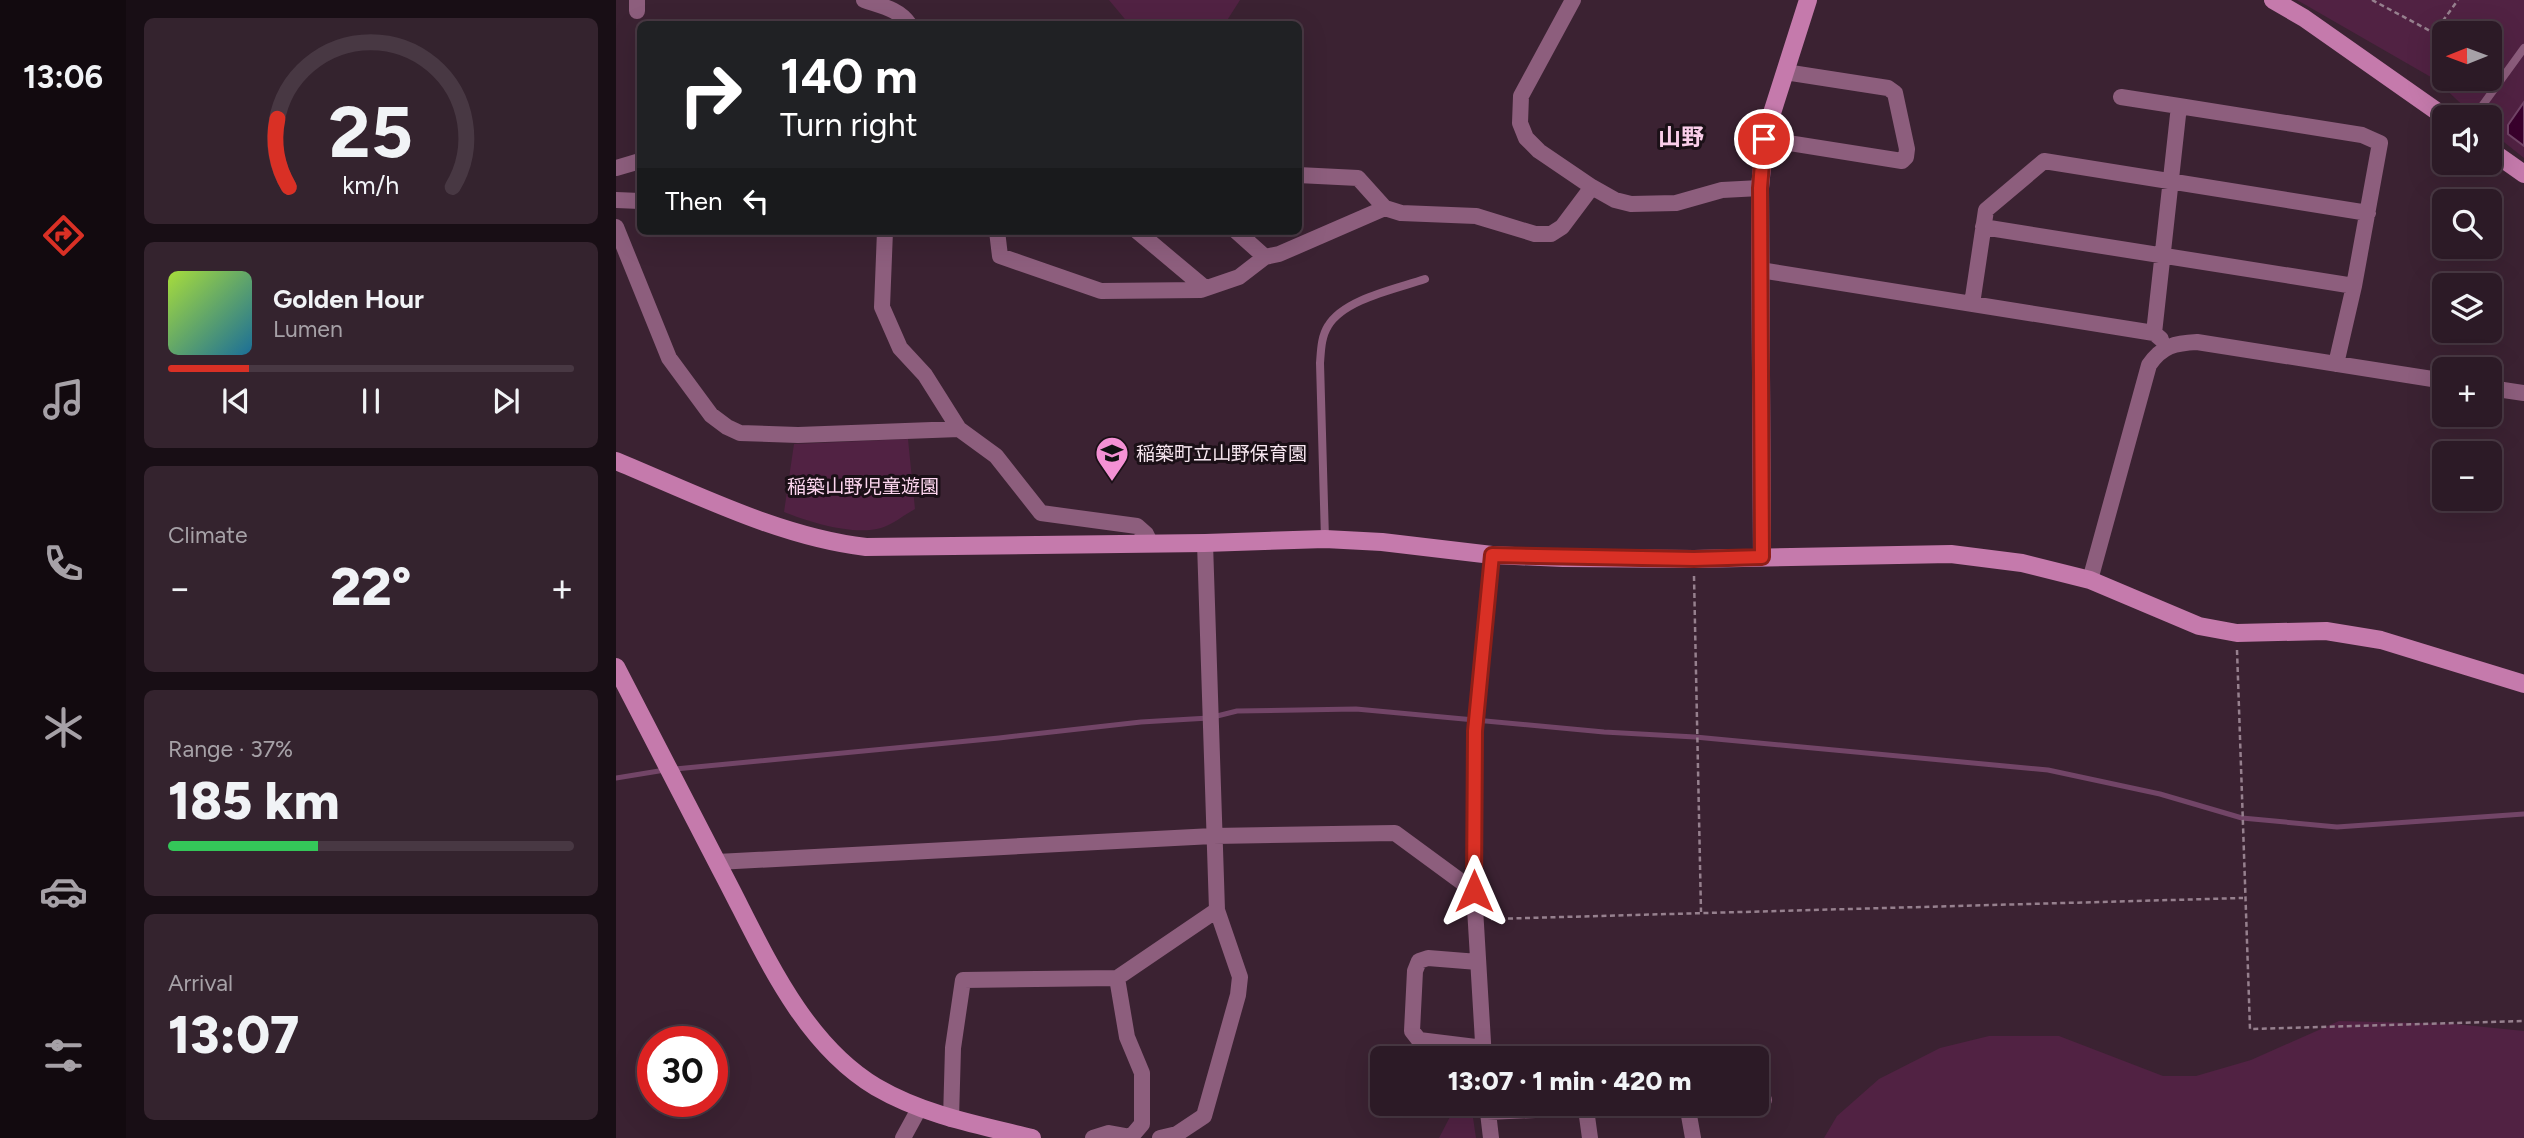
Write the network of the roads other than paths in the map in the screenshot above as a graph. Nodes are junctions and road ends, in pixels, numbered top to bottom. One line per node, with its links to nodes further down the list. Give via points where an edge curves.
1 (864, 0): 5 (street, via 893,10)
2 (1573, 0): 19 (street, via 1521,96 1520,123 1539,151)
3 (1808, 0): 7 (street)
4 (2273, 0): 11 (street)
5 (906, 21)
6 (2524, 48): 9 (lane)
7 (1785, 72): 12 (street); 12 (street, via 1888,88 1895,93 1906,157 1902,161)
8 (2120, 97): 10 (street)
9 (2483, 105)
10 (2179, 106): 18 (street); 24 (street, via 2362,135 2380,143)
11 (2432, 108)
12 (1764, 139): 20 (street)
13 (2502, 158): 16 (street)
14 (637, 162): 15 (street)
15 (616, 168)
16 (2524, 174)
17 (1302, 175): 23 (street, via 1358,178)
18 (2169, 181): 24 (street); 26 (street, via 2044,161 1986,210); 31 (street)
19 (1592, 187): 20 (street, via 1615,200 1657,205 1722,190); 23 (street, via 1562,227 1550,234 1535,234 1476,216 1401,213)
20 (1760, 188): 33 (street)
21 (616, 200): 22 (street)
22 (637, 201)
23 (1385, 208): 32 (street)
24 (2368, 213): 35 (street)
25 (616, 227): 44 (street, via 669,358 711,415 727,427 740,433 798,435)
26 (1983, 227): 31 (street); 37 (street)
27 (885, 235): 44 (street, via 882,307 900,348 925,375)
28 (997, 235): 36 (street, via 1000,256 1101,291)
29 (1142, 235): 36 (street)
30 (1240, 235): 32 (street)
31 (2162, 254): 35 (street); 38 (street)
32 (1265, 257): 36 (street, via 1238,277)
33 (1760, 270): 37 (street); 50 (street)
34 (1426, 279): 46 (lane, via 1341,310 1327,327 1320,363)
35 (2354, 286): 40 (street)
36 (1205, 288)
37 (1972, 304): 38 (street)
38 (2154, 333): 39 (street)
39 (2168, 346): 40 (street, via 2197,342); 51 (street, via 2149,365)
40 (2336, 364): 41 (street)
41 (2432, 379)
42 (2502, 390): 43 (street)
43 (2524, 393)
44 (959, 429): 48 (street, via 996,456 1041,513 1137,526)
45 (616, 461): 48 (street, via 791,532 831,543 866,547)
46 (1325, 539): 47 (street); 49 (street)
47 (1205, 543): 48 (street); 54 (street)
48 (1151, 544)
49 (1492, 555): 50 (street); 56 (street, via 1475,731)
50 (1762, 557): 51 (street, via 1951,554 2022,562)
51 (2090, 580): 53 (street, via 2199,626 2237,633 2326,631 2381,640)
52 (616, 667): 55 (street)
53 (2524, 684)
54 (1213, 836): 55 (street); 56 (street, via 1395,833); 57 (street)
55 (717, 862): 62 (street, via 792,1004 838,1057 875,1086)
56 (1474, 891): 58 (street)
57 (1217, 910): 59 (street); 71 (street, via 1240,976 1238,995 1205,1116 1177,1134)
58 (1478, 962): 60 (street, via 1419,961 1412,1031 1419,1040); 61 (street)
59 (1117, 978): 66 (street, via 963,980 953,1048); 67 (street, via 1127,1037 1142,1073 1142,1124)
60 (1449, 1046)
61 (1484, 1046)
62 (920, 1107): 66 (street); 68 (street)
63 (1488, 1116): 72 (street)
64 (1587, 1116): 73 (street)
65 (1689, 1116): 74 (street)
66 (951, 1119): 69 (street)
67 (1135, 1137): 70 (street, via 1109,1133)
68 (903, 1138)
69 (1032, 1138)
70 (1093, 1138)
71 (1160, 1138)
72 (1491, 1138)
73 (1590, 1138)
74 (1693, 1138)

